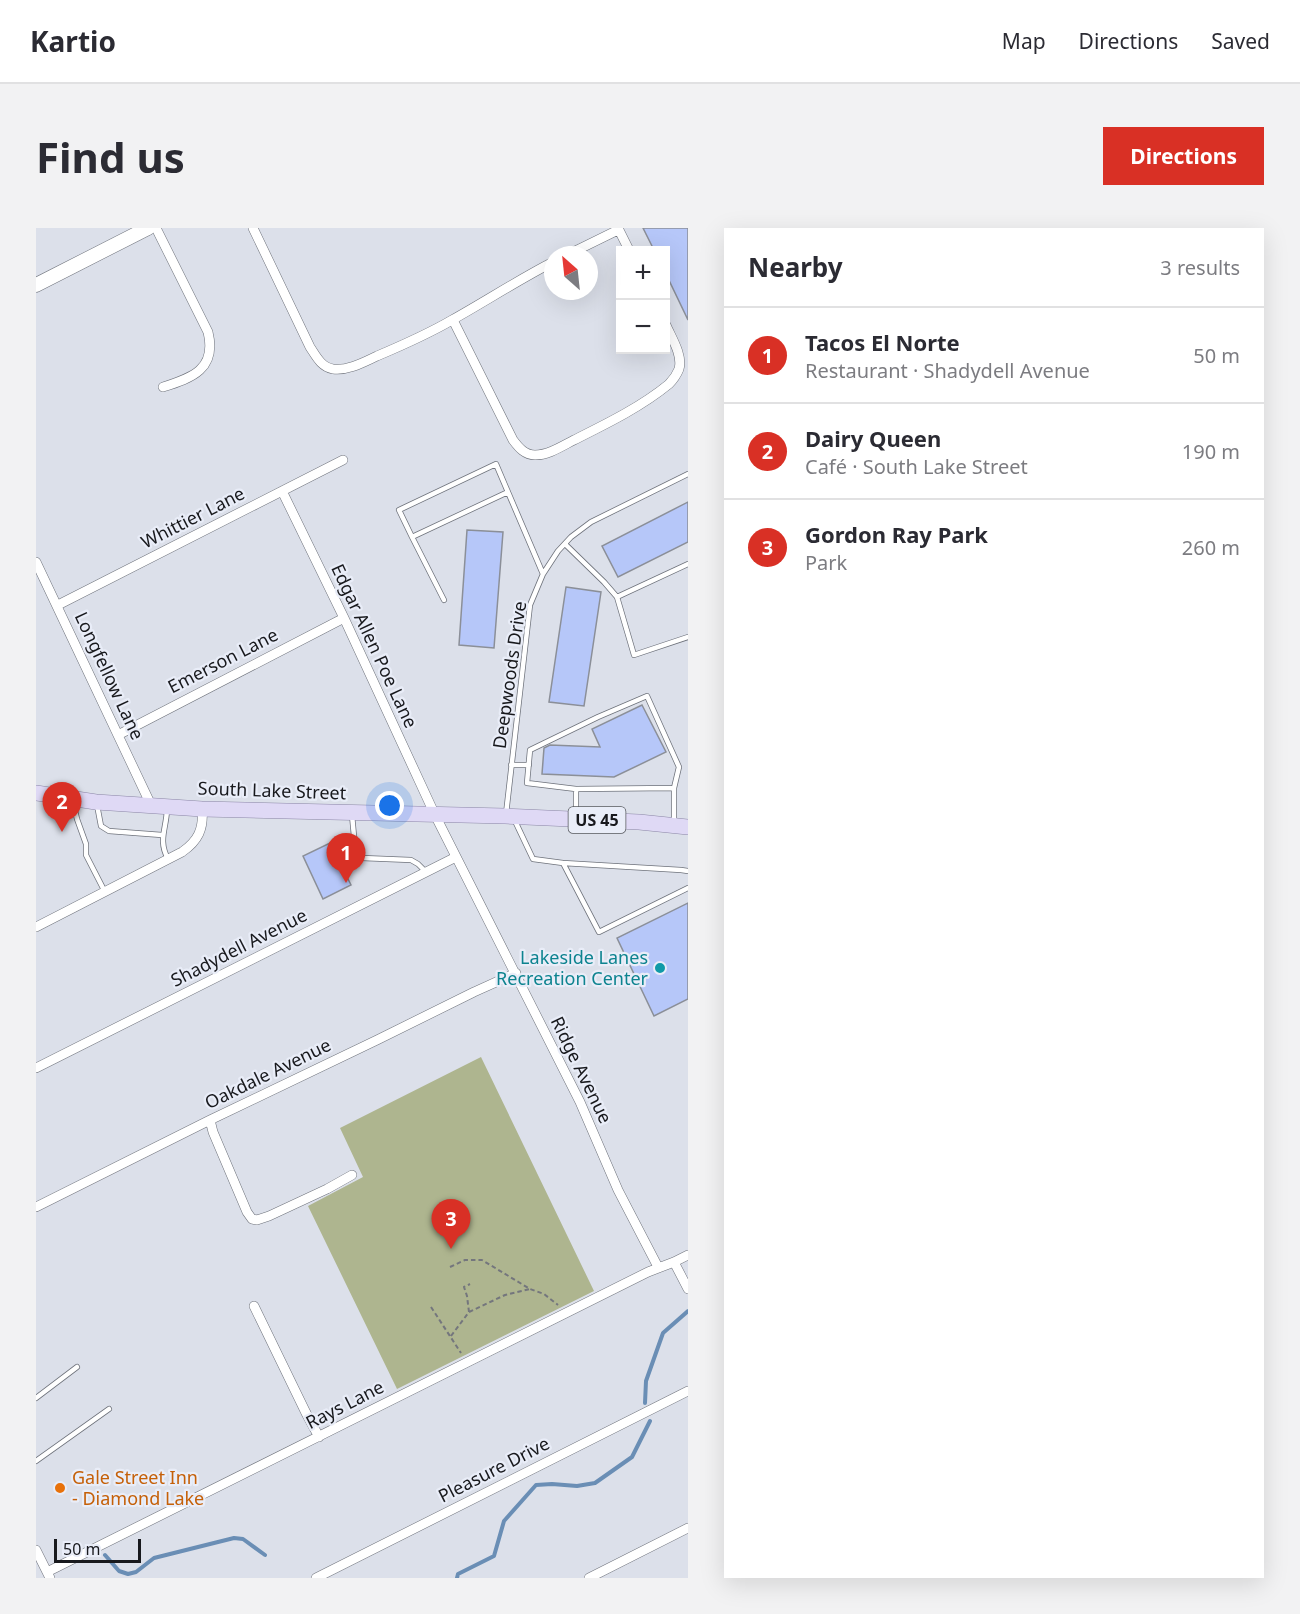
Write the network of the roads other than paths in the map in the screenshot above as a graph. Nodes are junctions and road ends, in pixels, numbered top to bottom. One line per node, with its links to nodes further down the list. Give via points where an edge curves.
1 (148, 228): 8 (street)
2 (156, 228): 11 (street, via 210,342 201,371)
3 (253, 228): 9 (street, via 310,347 318,360 332,369 357,364 407,344)
4 (618, 229): 5 (street); 6 (street)
5 (585, 246)
6 (627, 246)
7 (544, 267): 9 (street)
8 (36, 285)
9 (453, 320): 10 (street, via 513,440 527,454 535,455 609,422 671,382 679,370 679,358)
10 (670, 335)
11 (163, 387)
12 (343, 460): 14 (street, Whittier Lane)
13 (688, 474): 17 (lane, Deepwoods Drive, via 591,522)
14 (282, 491): 23 (street, Whittier Lane); 24 (street, Edgar Allen Poe Lane)
15 (508, 492): 16 (lane); 16 (lane, via 496,464 399,510); 20 (lane)
16 (412, 537): 22 (lane)
17 (565, 544): 20 (lane, Deepwoods Drive); 21 (lane)
18 (36, 562): 23 (street, Longfellow Lane)
19 (688, 564): 21 (lane)
20 (543, 574): 27 (lane, Deepwoods Drive, via 530,605)
21 (616, 597): 25 (lane, via 634,655)
22 (444, 600)
23 (57, 605): 26 (street, Longfellow Lane)
24 (344, 618): 26 (street, Emerson Lane); 38 (street, Edgar Allen Poe Lane)
25 (688, 637)
26 (118, 735): 34 (street, Longfellow Lane)
27 (511, 765): 28 (lane); 39 (lane, Deepwoods Drive)
28 (529, 765): 29 (lane, via 530,750 647,696 679,767); 30 (lane, via 527,783)
29 (674, 788): 30 (lane); 41 (lane)
30 (576, 789): 40 (lane)
31 (36, 793): 32 (main road, South Lake Street / US 45)
32 (73, 799): 33 (main road, South Lake Street / US 45); 49 (lane, via 86,855)
33 (96, 802): 34 (main road, South Lake Street / US 45); 42 (lane, via 101,826 109,831)
34 (150, 806): 35 (main road, South Lake Street / US 45)
35 (167, 807): 36 (main road, South Lake Street / US 45); 42 (lane)
36 (202, 809): 37 (main road, South Lake Street / US 45); 44 (street, via 203,822 192,846)
37 (352, 813): 38 (main road, South Lake Street / US 45); 47 (lane, via 354,847 362,858 411,860)
38 (435, 815): 39 (main road, South Lake Street / US 45); 43 (street, Ridge Avenue)
39 (509, 816): 40 (main road, South Lake Street / US 45); 45 (lane, via 533,859)
40 (576, 819): 41 (main road, South Lake Street / US 45)
41 (681, 826)
42 (162, 835): 44 (lane)
43 (456, 857): 47 (street, Shadydell Avenue); 51 (street, Ridge Avenue)
44 (168, 859): 49 (street)
45 (563, 863): 46 (lane); 48 (lane, via 599,932)
46 (688, 871)
47 (426, 872): 52 (street, Shadydell Avenue)
48 (688, 888)
49 (105, 892): 50 (street)
50 (36, 927)
51 (516, 973): 53 (street, Oakdale Avenue); 58 (street, Ridge Avenue)
52 (36, 1068)
53 (210, 1120): 54 (street, via 252,1219); 55 (street, Oakdale Avenue)
54 (352, 1175)
55 (36, 1207)
56 (688, 1255): 57 (street)
57 (674, 1262): 58 (street); 59 (street)
58 (658, 1267): 65 (street, Rays Lane)
59 (688, 1289)
60 (254, 1306): 65 (street)
61 (77, 1367): 63 (lane)
62 (688, 1391): 70 (street, Pleasure Drive)
63 (36, 1398)
64 (109, 1409): 66 (lane)
65 (319, 1437): 69 (street, Rays Lane)
66 (36, 1461)
67 (688, 1528): 71 (street)
68 (36, 1550): 69 (street)
69 (48, 1575)
70 (316, 1578)
71 (589, 1578)

